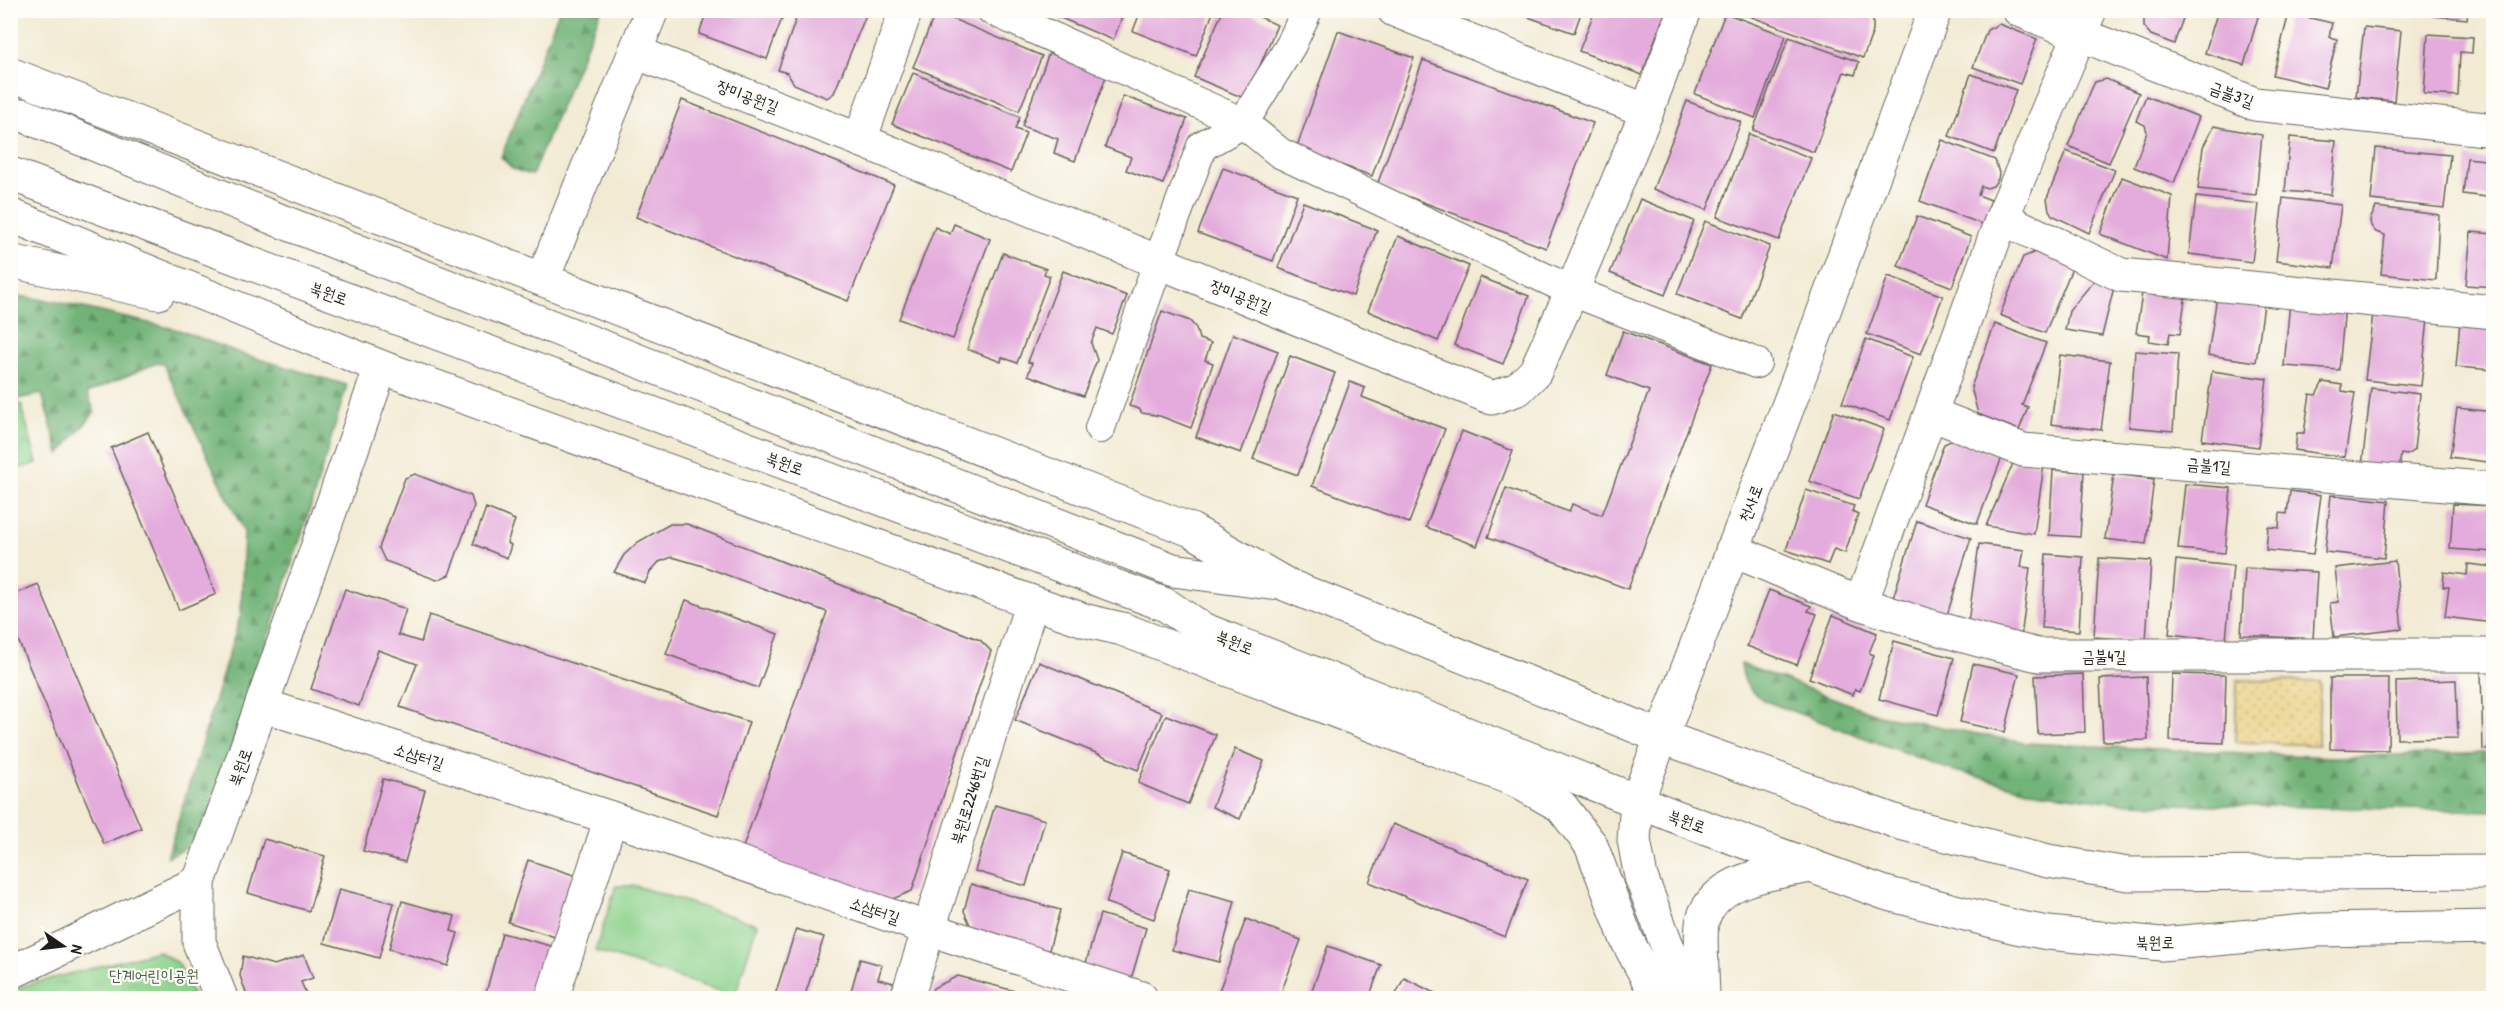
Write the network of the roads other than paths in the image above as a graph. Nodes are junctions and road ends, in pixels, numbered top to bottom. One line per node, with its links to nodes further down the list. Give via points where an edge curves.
1 (652, 10): 10 (street)
2 (906, 10): 16 (street)
3 (992, 10): 14 (street)
4 (1307, 10): 14 (street, via 1291,45)
5 (1394, 10): 12 (street)
6 (1686, 10): 12 (street, 장미공원길)
7 (1935, 10): 31 (street, 천사로)
8 (2019, 10): 9 (street, 금불3길)
9 (2085, 23): 15 (street, 금불3길, via 2254,104); 19 (street)
10 (635, 52): 16 (street, 장미공원길); 22 (street)
11 (10, 74): 22 (street)
12 (1647, 111): 23 (street, 장미공원길)
13 (23, 115): 32 (street, via 276,219 1173,570)
14 (1243, 123): 21 (street, via 1202,146); 23 (street, via 1280,153)
15 (2493, 130)
16 (860, 140): 21 (street, 장미공원길)
17 (12, 174): 35 (street, 북원로, via 1167,605)
18 (10, 215): 24 (street)
19 (2002, 218): 25 (street, via 2121,275); 28 (street)
20 (10, 261): 24 (street)
21 (1158, 263): 23 (street, 장미공원길, via 1492,398 1518,389 1534,372); 29 (street)
22 (543, 278): 32 (street, via 1191,530)
23 (1572, 291): 26 (street)
24 (242, 312): 27 (street)
25 (2493, 312)
26 (1755, 363)
27 (381, 367): 33 (street); 38 (street, 북원로)
28 (1931, 414): 30 (street, 금불1길, via 2023,450); 34 (street)
29 (1100, 428)
30 (2493, 489)
31 (1732, 550): 34 (street, 금불4길); 39 (street, 천사로)
32 (1287, 585): 39 (street)
33 (1032, 602): 36 (street); 46 (street, 북원로2246번길)
34 (1861, 603): 37 (street, 금불4길, via 1974,640 2038,656)
35 (1200, 628): 36 (street); 40 (street, 북원로)
36 (1122, 629): 52 (street, via 1515,780 1561,806 1592,845 1627,940)
37 (2493, 655)
38 (262, 705): 41 (street, 소삼터길); 44 (street, 북원로)
39 (1662, 737): 40 (street, 천사로); 43 (street, via 1900,823 2048,861 2128,874)
40 (1636, 801): 42 (street, 북원로); 53 (street, 천사로, via 1634,840 1641,877)
41 (611, 818): 46 (street, 소삼터길); 49 (street)
42 (1811, 866): 45 (street, 북원로, via 1885,892 2016,927 2145,944 2317,930); 54 (street, via 1756,877 1730,888 1715,901 1702,920)
43 (2493, 872)
44 (199, 882): 47 (street); 48 (street, 북원로, via 199,942)
45 (2493, 927)
46 (929, 929): 50 (street, 북원로2246번길); 51 (street, 소삼터길)
47 (10, 973)
48 (221, 999)
49 (552, 999)
50 (907, 999)
51 (1141, 999)
52 (1658, 999)
53 (1687, 999)
54 (1703, 999)

